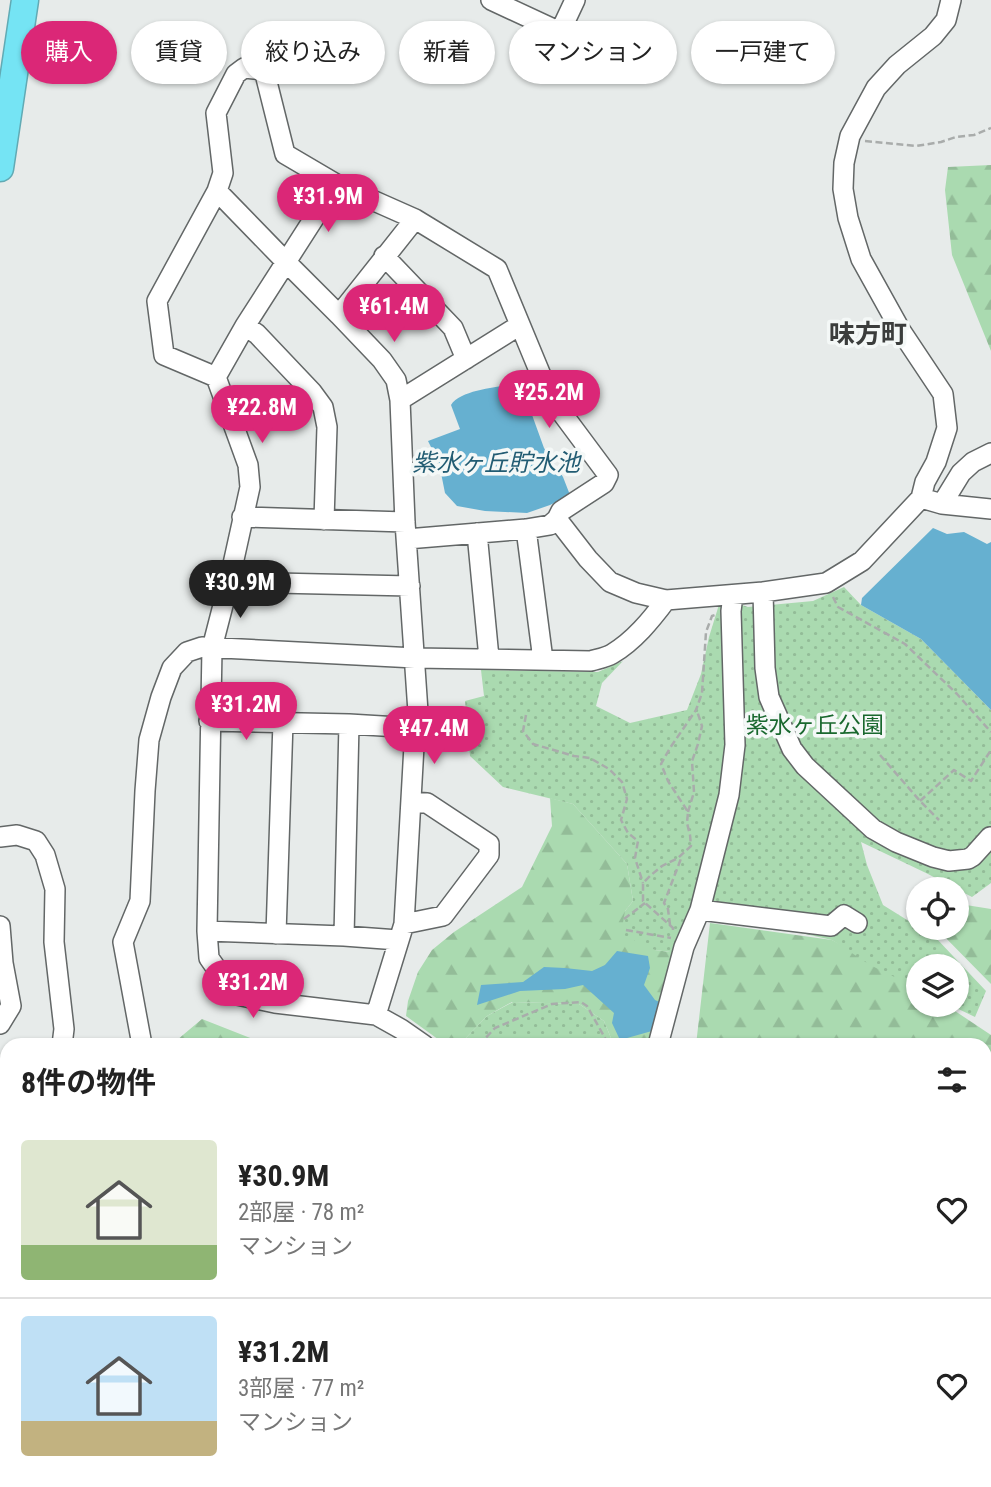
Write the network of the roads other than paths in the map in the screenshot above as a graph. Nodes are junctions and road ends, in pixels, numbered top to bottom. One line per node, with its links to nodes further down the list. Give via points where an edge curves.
1 (25, 0): 5 (highway)
2 (491, 0): 3 (street, via 560,32)
3 (575, 0)
4 (951, 0): 19 (street, via 946,20 933,36 876,88 850,136 844,163 843,190 861,259 943,394 947,428)
5 (8, 62): 6 (highway)
6 (0, 168)
7 (336, 184): 8 (street, via 285,154 264,70 244,68 215,113 223,173); 9 (street); 11 (street)
8 (217, 191): 11 (street); 16 (street, via 157,301 164,355)
9 (415, 219): 10 (street); 13 (street, via 497,269)
10 (384, 256): 12 (street); 15 (street, via 453,328)
11 (286, 262): 12 (street); 14 (street)
12 (339, 314): 17 (street, via 383,360 396,380)
13 (520, 325): 15 (street); 23 (street, via 550,397 608,475)
14 (245, 326): 16 (street); 24 (street, via 323,407 327,427)
15 (466, 359): 17 (street)
16 (216, 377): 22 (street, via 248,465 250,487)
17 (400, 400): 26 (street)
18 (991, 454): 20 (street, via 961,472)
19 (921, 498): 20 (street); 30 (street, via 862,561 826,583)
20 (942, 504): 21 (street)
21 (991, 509)
22 (242, 517): 24 (street); 28 (street)
23 (557, 519): 25 (street, via 550,525); 31 (street, via 610,582)
24 (324, 520): 26 (street)
25 (526, 529): 27 (street); 36 (street)
26 (406, 530): 27 (street); 29 (street)
27 (477, 533): 35 (street)
28 (229, 582): 29 (street); 33 (street)
29 (410, 586): 34 (street)
30 (763, 592): 32 (street); 43 (street, via 769,697 792,749 805,766 873,829 933,857 949,862 968,859)
31 (667, 600): 32 (street); 36 (street, via 644,628 611,655 591,662)
32 (732, 603): 44 (street, via 734,745 729,795)
33 (212, 648): 34 (street); 37 (street); 54 (street, via 187,652 172,668 149,740 140,901 123,942)
34 (415, 657): 35 (street); 40 (street)
35 (489, 658): 36 (street)
36 (543, 660)
37 (209, 721): 38 (street); 47 (street)
38 (283, 722): 39 (street); 49 (street)
39 (349, 724): 40 (street); 50 (street)
40 (415, 728): 41 (street)
41 (412, 802): 48 (street); 48 (street, via 428,803 489,844 489,855 443,916)
42 (0, 837): 53 (street, via 17,835 36,841 45,855 55,889 54,942)
43 (990, 837)
44 (700, 910): 45 (street, via 831,926 844,915); 56 (street, via 684,947)
45 (857, 923)
46 (0, 926): 52 (street, via 12,1006)
47 (206, 931): 49 (street); 51 (street, via 209,958 237,995)
48 (401, 932): 50 (street); 51 (street)
49 (276, 934): 50 (street)
50 (344, 936)
51 (376, 1015): 55 (street)
52 (0, 1024)
53 (63, 1038)
54 (141, 1038)
55 (414, 1038)
56 (660, 1038)

